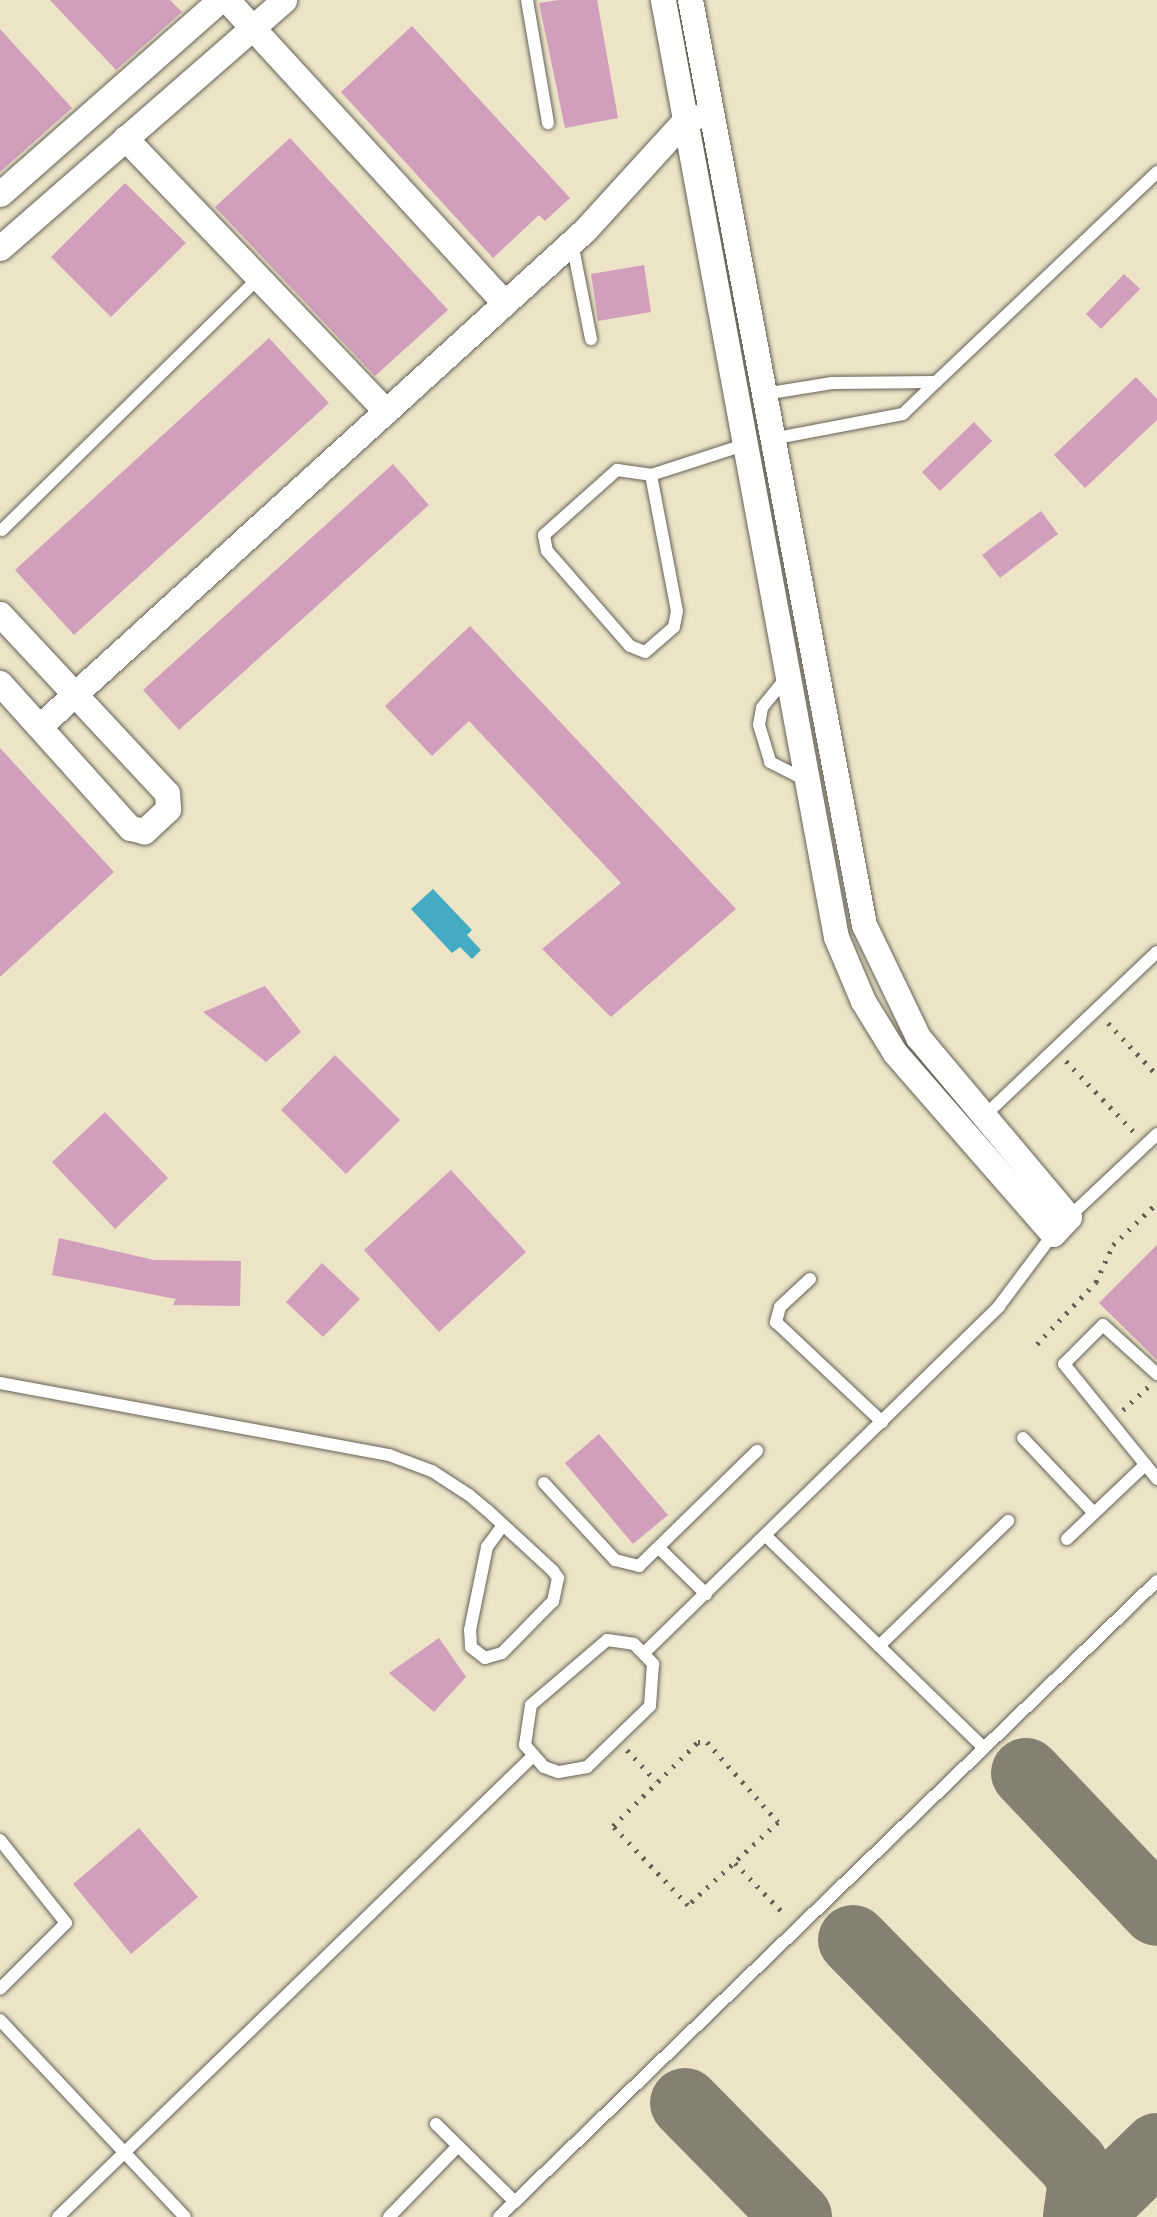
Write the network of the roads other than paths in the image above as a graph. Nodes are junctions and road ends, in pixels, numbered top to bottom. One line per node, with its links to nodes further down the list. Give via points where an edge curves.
1 (224, 0): 6 (street); 12 (street)
2 (284, 0): 6 (street)
3 (527, 0): 9 (lane)
4 (664, 0): 8 (street)
5 (690, 0): 7 (street)
6 (252, 28): 10 (street); 16 (street)
7 (711, 113): 8 (street); 19 (street)
8 (685, 120): 13 (street); 20 (street)
9 (548, 123)
10 (126, 138): 14 (street); 15 (street)
11 (1157, 172): 18 (lane)
12 (0, 194)
13 (572, 242): 16 (street); 17 (lane)
14 (0, 248)
15 (258, 278): 21 (street); 25 (lane)
16 (505, 303): 21 (street)
17 (591, 339)
18 (936, 382): 19 (lane, via 832,383); 22 (lane, via 903,414)
19 (764, 394): 20 (street); 22 (street)
20 (736, 400): 23 (street)
21 (386, 411): 29 (street)
22 (772, 439): 23 (street); 33 (street, via 864,925 901,1010)
23 (744, 445): 24 (lane); 27 (street)
24 (650, 475): 24 (lane, via 618,470 544,542 630,646 645,652 674,627 677,611)
25 (2, 530)
26 (0, 614): 29 (street)
27 (786, 678): 31 (street); 31 (lane, via 762,708 759,726 770,762)
28 (0, 684): 30 (street)
29 (73, 695): 30 (street); 30 (street, via 170,798 144,831 130,828)
30 (40, 725)
31 (805, 780): 35 (street, via 827,903 862,1001 912,1074)
32 (1157, 952): 33 (lane)
33 (982, 1118): 35 (street)
34 (1157, 1134): 35 (lane)
35 (1061, 1225): 39 (lane, via 1000,1306)
36 (810, 1280): 39 (lane, via 780,1307 776,1322)
37 (1157, 1376): 42 (lane, via 1103,1325 1069,1353 1066,1370)
38 (0, 1383): 47 (lane, via 390,1455 451,1482)
39 (882, 1422): 48 (lane)
40 (1023, 1438): 45 (lane)
41 (757, 1451): 50 (lane)
42 (1146, 1465): 43 (lane); 45 (lane)
43 (1157, 1479)
44 (544, 1483): 50 (lane, via 622,1565 639,1566)
45 (1094, 1513): 49 (lane)
46 (1008, 1522): 53 (lane)
47 (503, 1525): 47 (lane, via 560,1586 553,1602 502,1654 485,1658 471,1647 470,1630 487,1547)
48 (766, 1536): 52 (lane); 53 (lane)
49 (1067, 1539)
50 (659, 1548): 52 (lane)
51 (1157, 1580): 55 (lane)
52 (706, 1594): 54 (lane)
53 (879, 1646): 55 (lane)
54 (645, 1652): 56 (lane, via 607,1640 584,1653 531,1704 522,1731); 56 (lane, via 656,1693 616,1739 573,1772 558,1772)
55 (984, 1748): 63 (lane)
56 (532, 1757): 62 (lane)
57 (0, 1840): 58 (lane, via 66,1923)
58 (0, 1989)
59 (0, 2020): 62 (lane)
60 (436, 2124): 61 (lane)
61 (458, 2146): 63 (lane); 66 (lane)
62 (122, 2154): 64 (lane); 65 (lane)
63 (515, 2202): 67 (lane)
64 (58, 2217)
65 (185, 2217)
66 (388, 2217)
67 (500, 2217)

